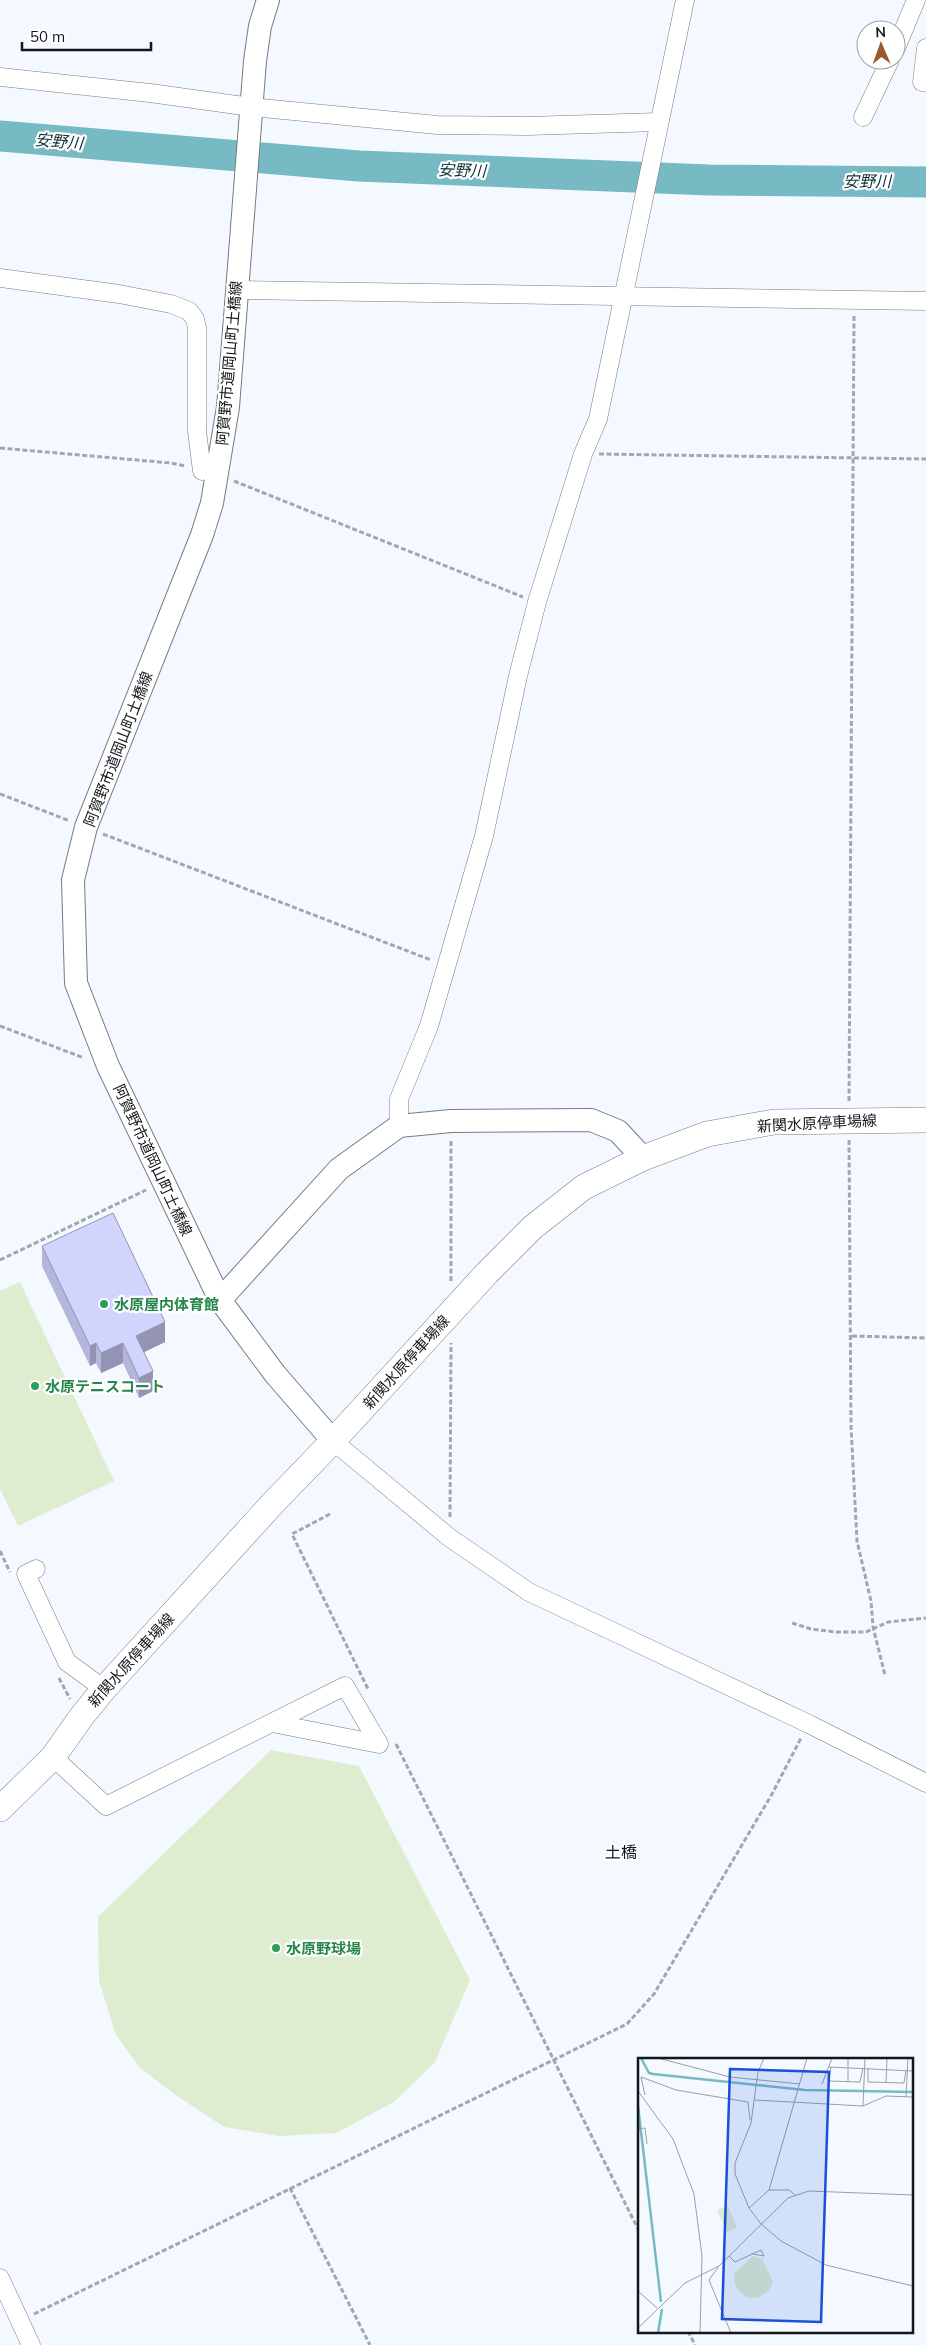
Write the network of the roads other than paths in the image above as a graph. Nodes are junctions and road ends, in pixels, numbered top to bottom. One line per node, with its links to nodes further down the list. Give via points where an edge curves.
1 (268, 0): 9 (street, 阿賀野市道岡山町土橋線, via 254,62)
2 (685, 0): 11 (street)
3 (916, 0): 4 (street)
4 (906, 24)
5 (926, 48): 8 (street, via 922,82)
6 (885, 70): 10 (street)
7 (0, 77): 9 (street)
8 (926, 82)
9 (251, 107): 11 (street, via 436,125); 13 (street, 阿賀野市道岡山町土橋線)
10 (862, 117)
11 (657, 128): 14 (street)
12 (0, 278): 16 (street, via 119,294 171,304 189,312 197,328 197,431)
13 (237, 280): 14 (street); 16 (street, 阿賀野市道岡山町土橋線, via 228,407)
14 (625, 293): 15 (street); 18 (street, via 598,420 583,454 537,602 484,836 429,1026 399,1099)
15 (926, 301)
16 (210, 473): 20 (street, 阿賀野市道岡山町土橋線, via 212,503 202,535 86,827 73,880 76,983 108,1066)
17 (926, 1120): 19 (main road, 新関水原停車場線, via 774,1122 706,1134)
18 (399, 1126): 19 (street, via 451,1121 591,1120 618,1131); 20 (street, via 338,1169)
19 (643, 1158): 21 (main road, 新関水原停車場線, via 584,1187 532,1227)
20 (220, 1300): 21 (street, 阿賀野市道岡山町土橋線, via 275,1374)
21 (333, 1441): 23 (main road, 新関水原停車場線); 26 (street, via 450,1538 529,1592)
22 (36, 1569): 23 (street, via 26,1574 67,1662)
23 (104, 1689): 25 (main road, 新関水原停車場線)
24 (272, 1723): 24 (street, via 345,1686 379,1744 340,1736); 25 (street, via 106,1806)
25 (53, 1757): 27 (main road, 新関水原停車場線)
26 (926, 1783)
27 (0, 1809)
28 (0, 2278): 29 (street)
29 (31, 2345)

